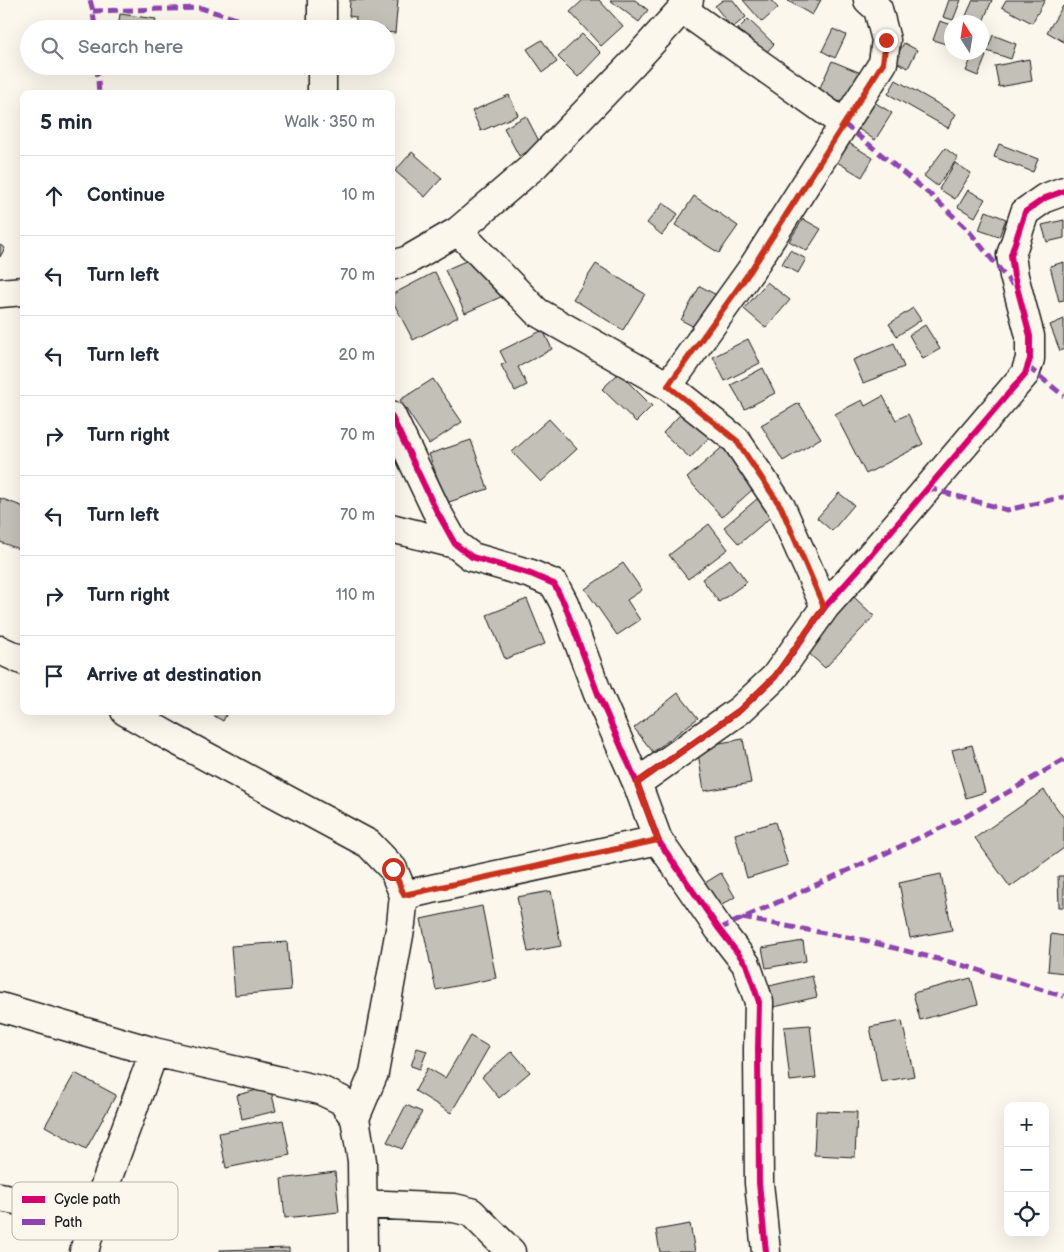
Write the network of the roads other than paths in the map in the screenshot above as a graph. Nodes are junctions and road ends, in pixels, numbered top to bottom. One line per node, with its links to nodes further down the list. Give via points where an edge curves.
1 (322, 0): 4 (street)
2 (868, 0): 7 (street, via 878,9 886,40 883,63)
3 (686, 4): 7 (street); 9 (street, via 535,165)
4 (322, 20)
5 (322, 75): 6 (street)
6 (322, 90)
7 (844, 124): 13 (street, via 751,270)
8 (1064, 191): 17 (street, via 1045,198 1026,212 1011,255 1030,336 1030,359 1025,374)
9 (458, 231): 10 (street); 13 (street, via 538,312)
10 (395, 265)
11 (20, 292): 12 (street)
12 (0, 293)
13 (668, 386): 17 (street, via 736,440 781,507)
14 (395, 423): 16 (street)
15 (395, 529): 16 (street)
16 (455, 544): 21 (street, via 472,557 554,584)
17 (824, 607): 21 (street, via 775,676 740,710)
18 (0, 650): 19 (street)
19 (20, 659)
20 (133, 715): 23 (street, via 369,844 393,869)
21 (637, 783): 22 (street)
22 (658, 840): 23 (street); 31 (street, via 746,964 759,1002 759,1183)
23 (404, 895): 26 (street, via 374,1073)
24 (0, 1007): 25 (street)
25 (154, 1052): 26 (street, via 320,1090 341,1100); 27 (street)
26 (355, 1118): 28 (street, via 362,1162)
27 (106, 1182)
28 (363, 1204): 29 (street); 30 (street, via 454,1208 471,1212)
29 (363, 1252)
30 (511, 1252)
31 (766, 1252)

